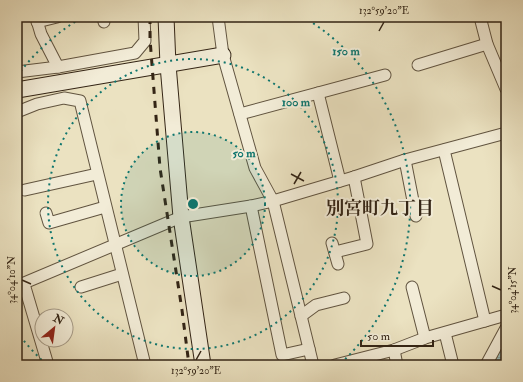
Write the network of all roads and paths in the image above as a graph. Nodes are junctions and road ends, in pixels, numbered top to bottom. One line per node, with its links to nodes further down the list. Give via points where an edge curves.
1 (57, 17): 6 (street)
2 (144, 17): 11 (street, via 145,41 135,53)
3 (166, 17): 9 (street)
4 (480, 17): 7 (street)
5 (219, 18): 8 (street)
6 (37, 19): 11 (street, via 41,34)
7 (487, 44): 10 (street); 14 (street)
8 (223, 54): 9 (street); 18 (street)
9 (168, 65): 15 (street); 31 (street)
10 (418, 65)
11 (58, 67): 12 (street)
12 (17, 72)
13 (385, 75): 16 (street)
14 (506, 89)
15 (17, 90)
16 (318, 93): 18 (street); 24 (street)
17 (17, 112): 22 (street, via 64,98 80,102)
18 (240, 114): 26 (street, via 255,168)
19 (506, 133): 20 (street)
20 (444, 150): 21 (street); 41 (street)
21 (405, 160): 23 (street); 30 (street)
22 (97, 174): 25 (street); 28 (street)
23 (354, 177): 24 (street); 33 (street, via 367,244 334,247)
24 (340, 181): 26 (street)
25 (26, 190)
26 (273, 201): 27 (street); 40 (street)
27 (251, 206): 31 (street); 45 (street, via 282,355)
28 (105, 207): 29 (street, via 49,222); 32 (street)
29 (46, 213)
30 (416, 216)
31 (181, 217): 32 (street); 50 (street)
32 (115, 246): 34 (street); 35 (street)
33 (338, 264)
34 (122, 274): 36 (street); 49 (street)
35 (21, 285): 48 (street)
36 (81, 287)
37 (412, 287): 44 (street)
38 (344, 298): 40 (street, via 316,305)
39 (506, 315): 41 (street)
40 (301, 316): 45 (street)
41 (485, 321): 43 (street)
42 (506, 328): 55 (street)
43 (445, 333): 44 (street); 54 (street)
44 (425, 338): 46 (street)
45 (309, 349): 51 (street)
46 (394, 350): 47 (street); 53 (street)
47 (373, 361): 52 (street)
48 (48, 365)
49 (145, 365)
50 (203, 365)
51 (313, 365)
52 (334, 365)
53 (397, 365)
54 (453, 365)
55 (486, 365)

